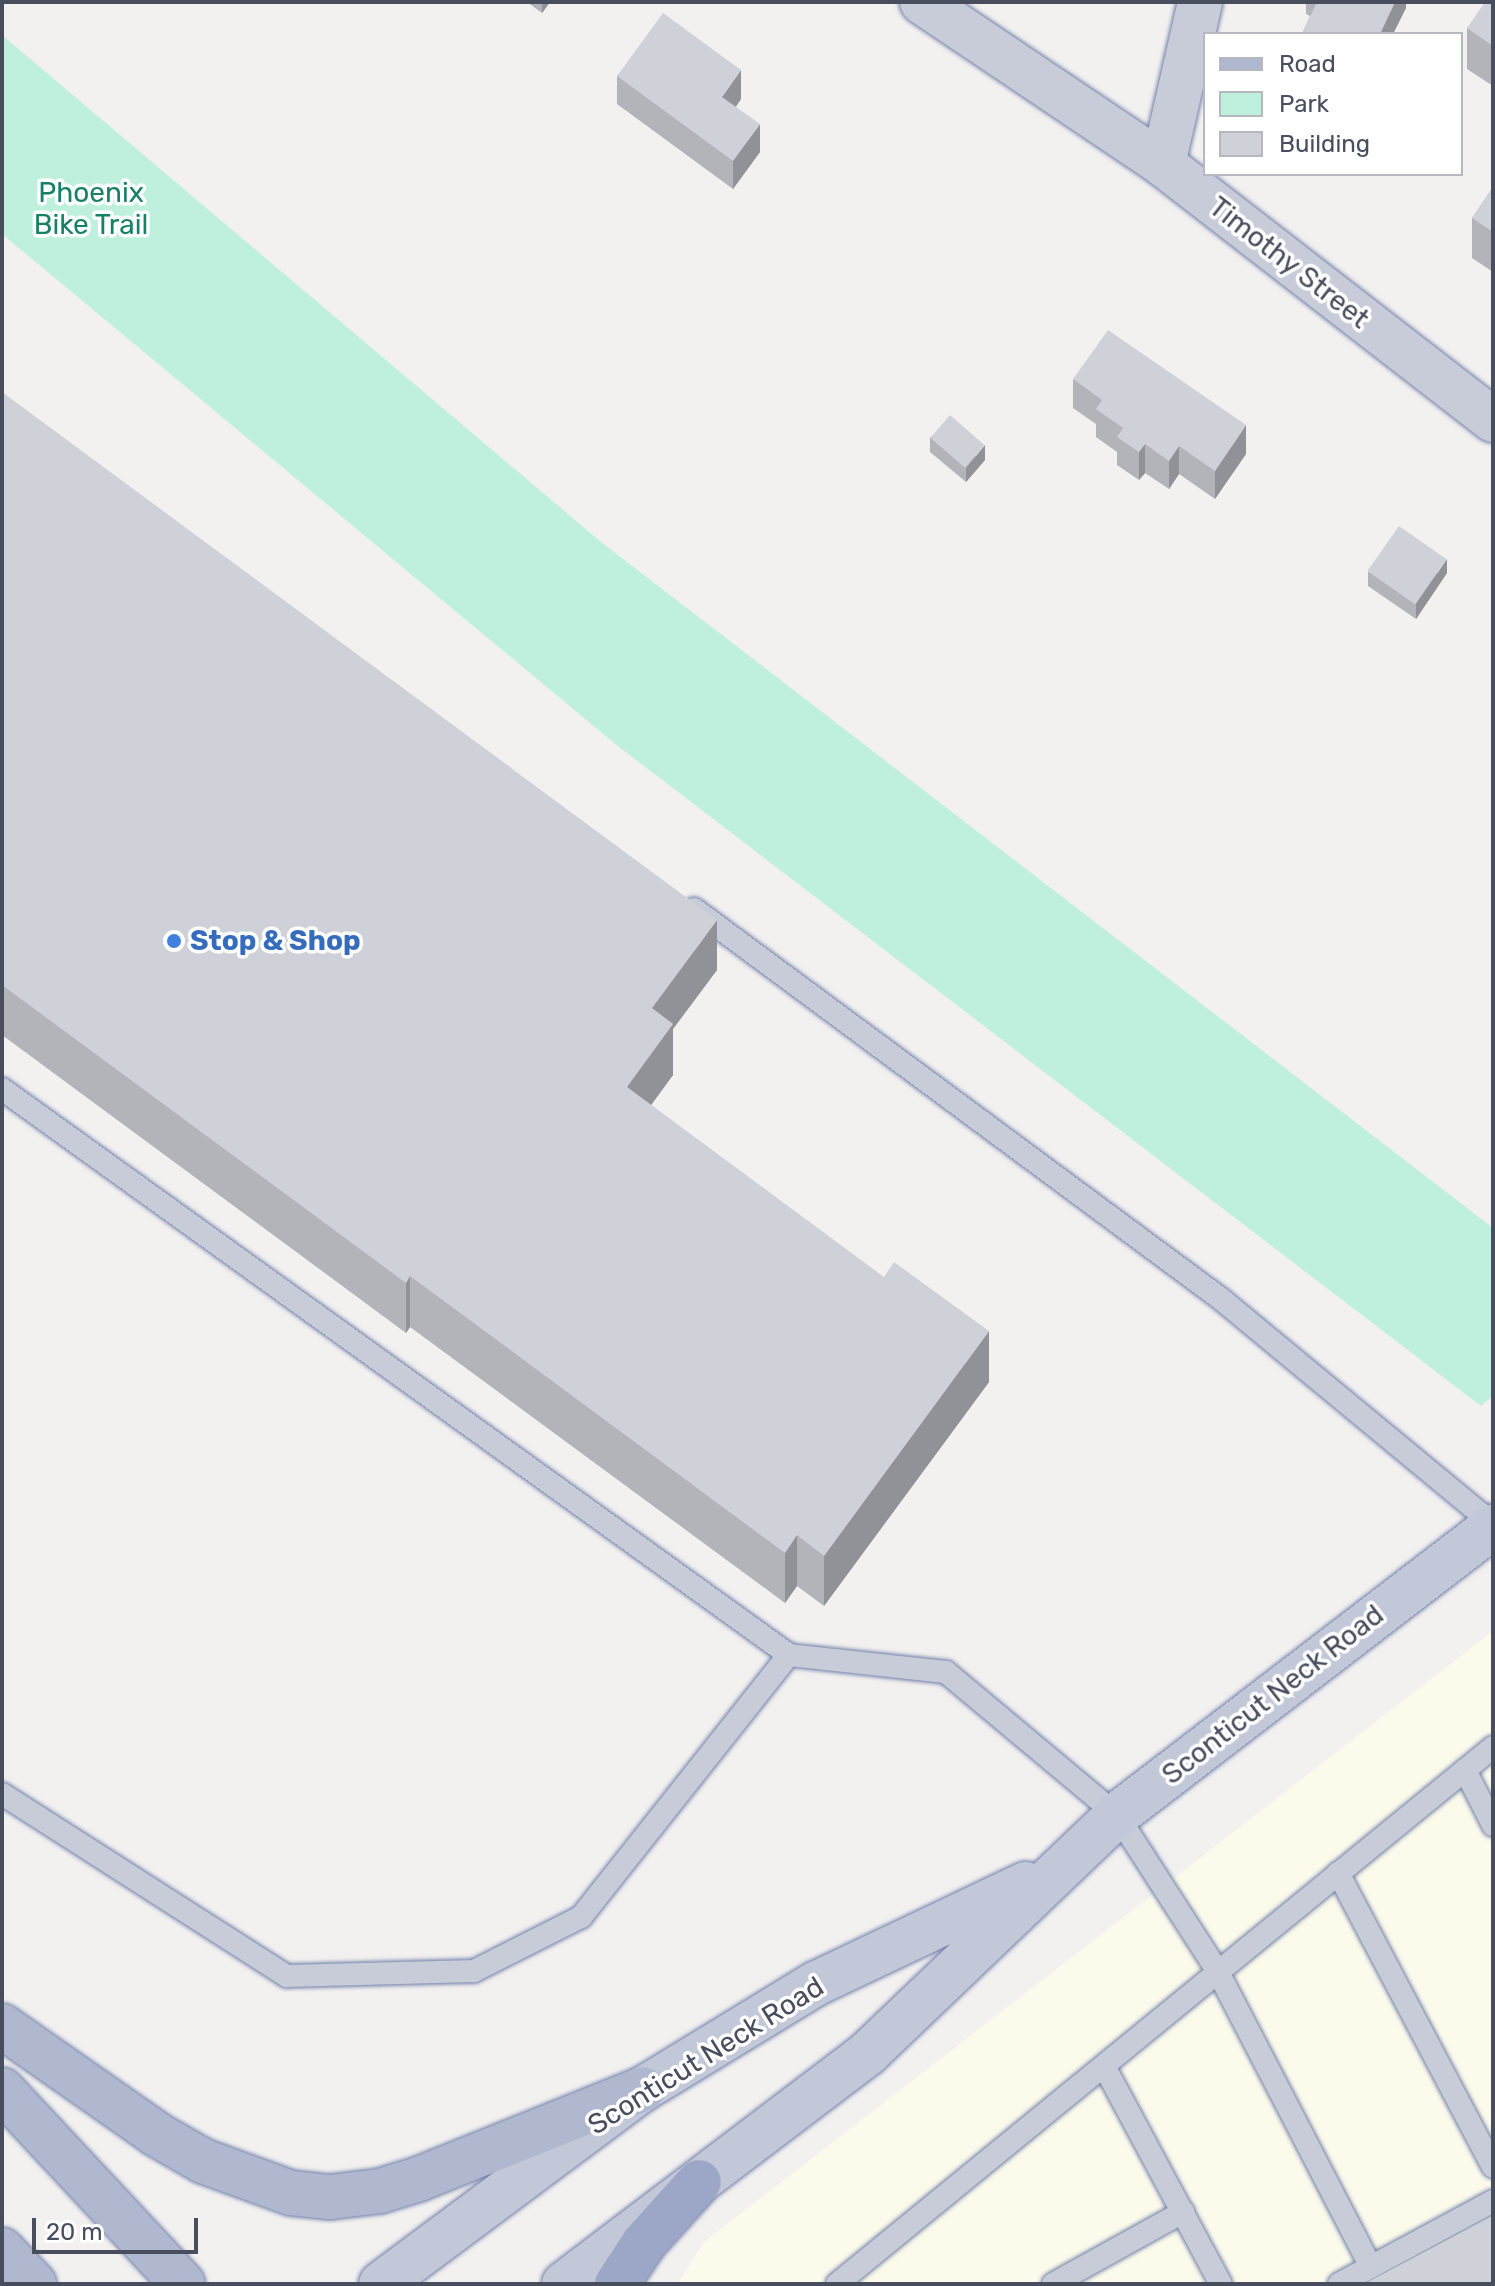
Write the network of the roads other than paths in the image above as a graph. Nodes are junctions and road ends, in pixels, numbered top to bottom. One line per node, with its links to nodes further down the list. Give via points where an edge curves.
1 (922, 2): 3 (street, Timothy Street)
2 (1200, 2): 3 (street)
3 (1163, 164): 4 (street, Timothy Street)
4 (1493, 420)
5 (682, 900): 7 (lane, via 1221,1299)
6 (2, 1089): 8 (lane)
7 (1493, 1525): 12 (main road, Sconticut Neck Road)
8 (789, 1655): 11 (lane, via 581,1917 474,1971 287,1976); 12 (lane, via 946,1672)
9 (1493, 1747): 10 (lane)
10 (1465, 1770): 13 (lane); 15 (lane)
11 (2, 1794)
12 (1117, 1815): 14 (main road, Sconticut Neck Road); 16 (lane)
13 (1493, 1825)
14 (1057, 1869): 19 (main road, Sconticut Neck Road, via 815,1984); 22 (main road, Sconticut Neck Road, via 868,2053)
15 (1338, 1873): 16 (lane); 21 (lane)
16 (1218, 1972): 18 (lane); 26 (lane)
17 (2, 2026): 19 (main road, via 203,2161 291,2193 330,2197 380,2191 419,2179)
18 (1104, 2066): 24 (lane); 32 (lane)
19 (643, 2089): 29 (main road, Sconticut Neck Road)
20 (2, 2090): 28 (main road)
21 (1493, 2167)
22 (699, 2182): 30 (main road, Sconticut Neck Road); 31 (highway, via 644,2243)
23 (1493, 2201): 26 (lane)
24 (1183, 2212): 33 (lane); 34 (lane)
25 (2, 2250): 27 (main road)
26 (1371, 2267): 35 (lane)
27 (34, 2284)
28 (183, 2284)
29 (381, 2284)
30 (564, 2284)
31 (617, 2284)
32 (837, 2284)
33 (1053, 2284)
34 (1221, 2284)
35 (1339, 2284)

